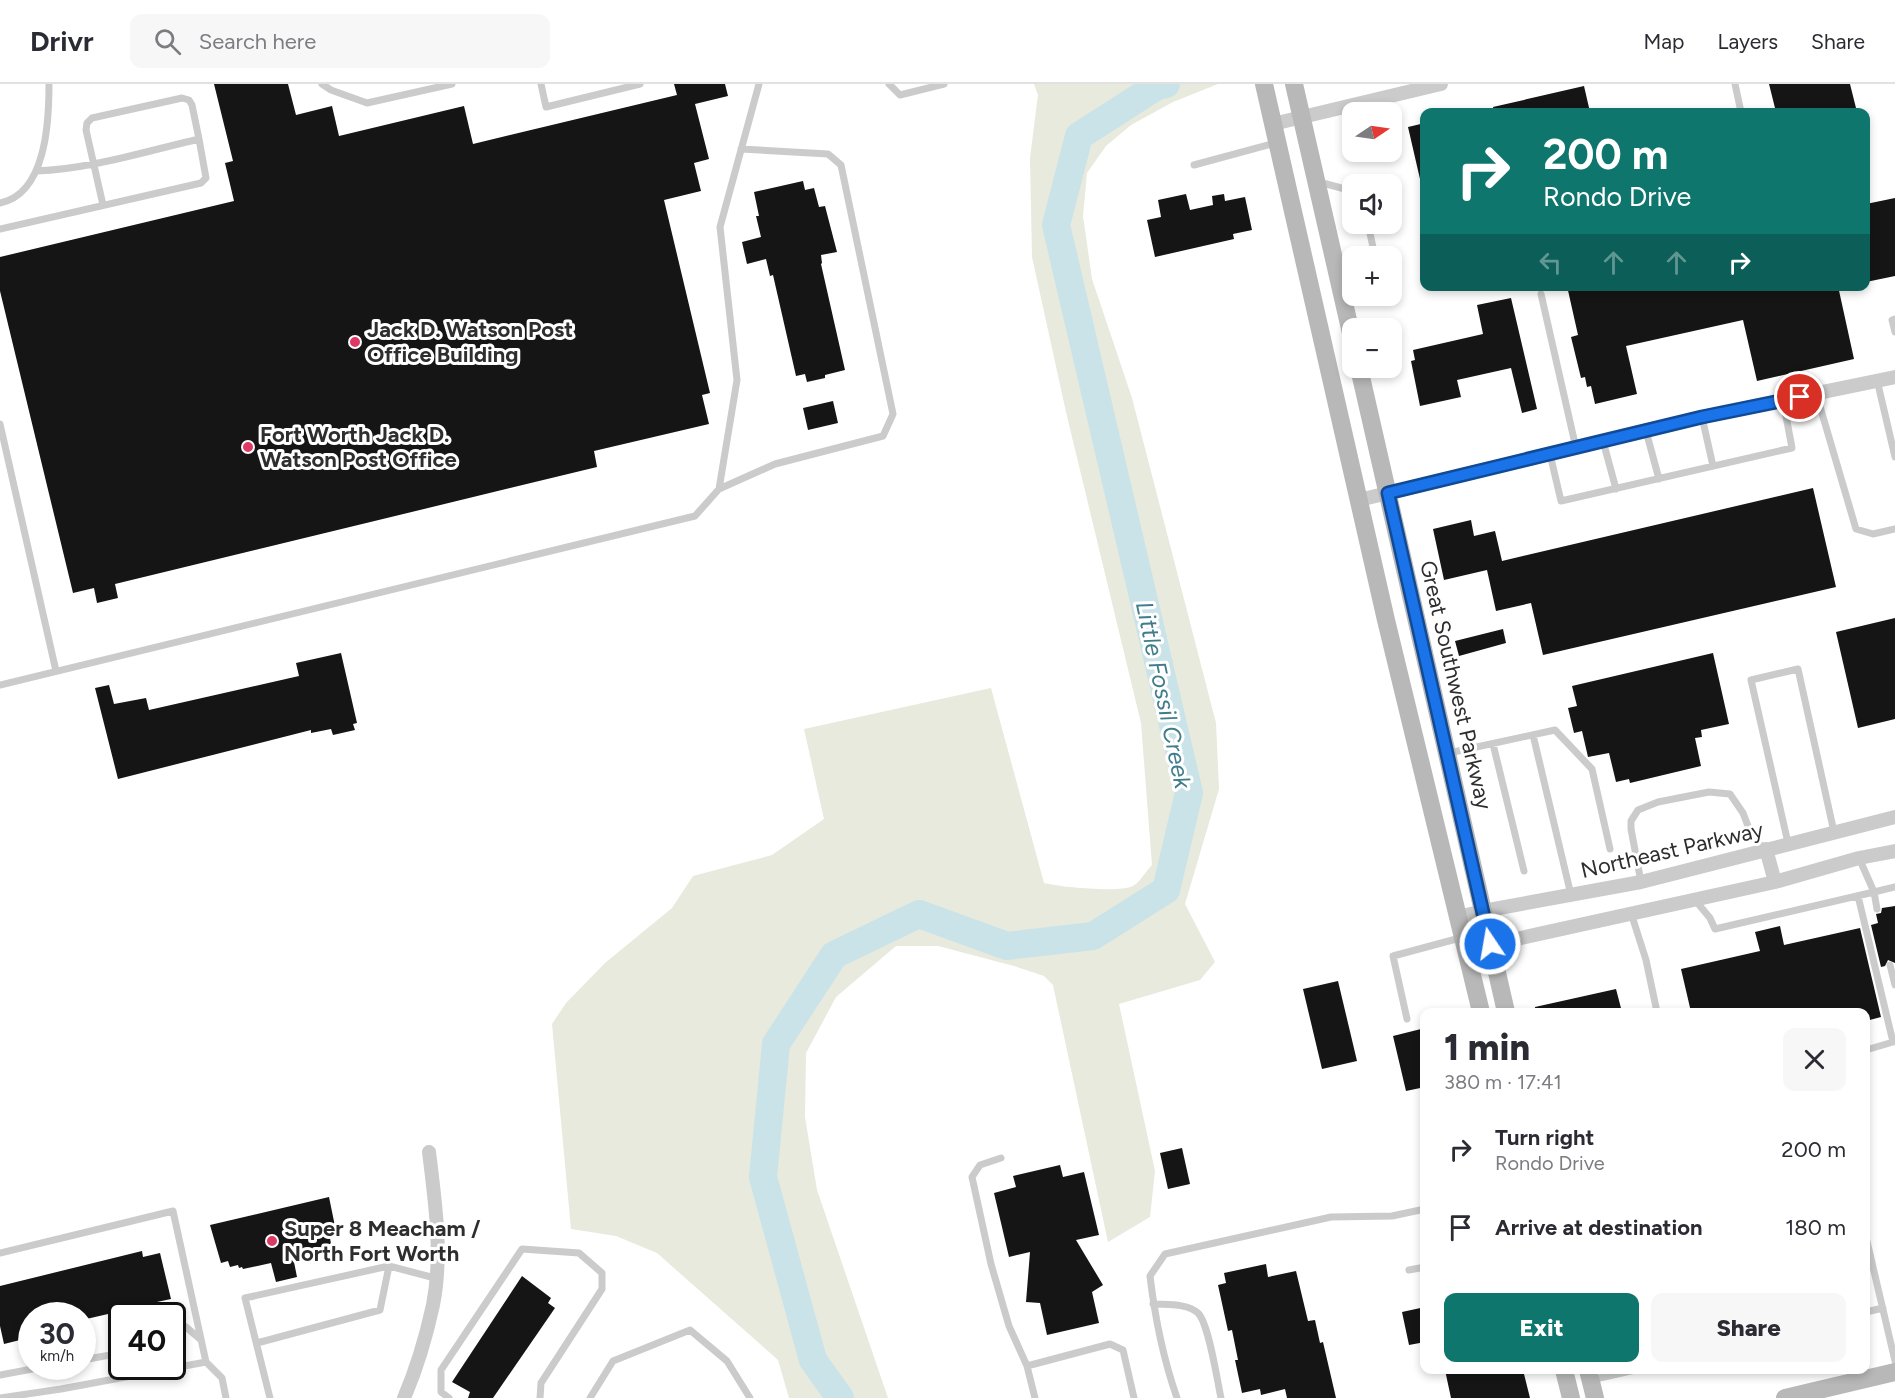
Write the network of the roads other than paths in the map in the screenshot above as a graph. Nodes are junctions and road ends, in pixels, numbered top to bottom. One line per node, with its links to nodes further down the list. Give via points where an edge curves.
1 (49, 84): 20 (lane, via 46,130)
2 (322, 84): 3 (lane, via 367,102)
3 (452, 84)
4 (541, 84): 5 (lane, via 546,107)
5 (639, 84)
6 (759, 84): 17 (lane)
7 (889, 84): 8 (lane, via 900,95)
8 (944, 84)
9 (1264, 84): 14 (street)
10 (1441, 84): 12 (street)
11 (1735, 84): 13 (lane)
12 (1298, 101): 14 (street); 21 (street)
13 (1741, 108)
14 (1272, 116): 16 (street)
15 (200, 139): 18 (lane); 18 (lane, via 192,105 182,98 103,115 87,123); 24 (lane, via 206,170 201,183)
16 (1278, 143): 19 (lane); 47 (street)
17 (741, 149): 44 (lane, via 720,227 738,380); 44 (lane, via 828,154 842,165 893,414 883,436 775,464)
18 (93, 163): 20 (lane); 24 (lane)
19 (1194, 165)
20 (36, 171): 23 (lane, via 24,191)
21 (1316, 182): 22 (lane); 26 (street)
22 (1342, 188)
23 (0, 203)
24 (103, 205): 25 (lane)
25 (0, 229)
26 (1342, 262)
27 (1541, 294): 39 (lane)
28 (1895, 319): 29 (lane)
29 (1895, 332)
30 (1895, 376): 32 (street)
31 (1361, 378): 46 (street, Great Southwest Parkway)
32 (1877, 380): 33 (street); 41 (lane)
33 (1816, 393): 34 (street); 48 (lane, via 1856,529 1874,534)
34 (1783, 400): 35 (street); 42 (lane, via 1792,448)
35 (1702, 417): 37 (street); 42 (lane)
36 (0, 424): 49 (lane)
37 (1646, 431): 38 (street); 43 (lane)
38 (1604, 441): 39 (street); 45 (lane)
39 (1576, 448): 40 (street)
40 (1550, 454): 45 (lane, via 1561,501); 46 (street)
41 (1895, 457)
42 (1713, 466): 43 (lane)
43 (1659, 479): 45 (lane)
44 (719, 489): 49 (lane, via 695,516)
45 (1616, 489)
46 (1388, 493): 47 (street); 53 (street, Great Southwest Parkway)
47 (1359, 500): 72 (street)
48 (1895, 530)
49 (56, 671): 50 (lane)
50 (0, 685)
51 (1533, 735): 52 (lane); 57 (lane, via 1555,730 1592,769); 66 (lane)
52 (1493, 744): 53 (lane); 61 (lane)
53 (1447, 754): 70 (street, Great Southwest Parkway)
54 (1895, 817): 55 (street, Northeast Parkway)
55 (1834, 832): 56 (street, Northeast Parkway); 56 (lane, via 1798,669 1751,680)
56 (1788, 843): 58 (street, Northeast Parkway)
57 (1610, 849)
58 (1766, 849): 62 (street, Northeast Parkway); 62 (lane, via 1753,839 1730,794 1709,792 1658,802 1638,810 1631,821); 63 (street)
59 (1895, 851): 60 (street)
60 (1859, 858): 63 (street); 65 (lane)
61 (1524, 870)
62 (1641, 882): 66 (street, Northeast Parkway)
63 (1775, 882): 68 (street)
64 (1895, 887): 65 (lane)
65 (1874, 892): 67 (lane); 69 (lane)
66 (1570, 895): 70 (street, Northeast Parkway)
67 (1858, 896): 68 (lane, via 1715,929); 81 (lane, via 1893,1042)
68 (1695, 900): 71 (street)
69 (1877, 909)
70 (1483, 911): 72 (street, Northeast Parkway); 74 (street, Great Southwest Parkway)
71 (1631, 913): 74 (street); 79 (lane)
72 (1458, 917): 73 (street)
73 (1464, 944): 74 (street); 77 (street); 80 (lane, via 1393,956)
74 (1490, 944): 78 (street, Great Southwest Parkway)
75 (1890, 965): 76 (lane)
76 (1895, 985)
77 (1479, 1008)
78 (1505, 1008)
79 (1657, 1008)
80 (1407, 1019)
81 (1870, 1049)
82 (429, 1152): 90 (street, via 436,1205)
83 (1001, 1158): 100 (lane, via 980,1165 972,1177 1009,1326)
84 (1420, 1210): 91 (lane, via 1392,1216 1331,1217 1165,1254 1150,1276)
85 (0, 1253): 95 (lane, via 173,1211)
86 (1870, 1255): 92 (lane)
87 (388, 1266): 90 (lane); 96 (lane, via 380,1310); 96 (lane, via 246,1298)
88 (1420, 1268): 89 (lane)
89 (1409, 1270)
90 (435, 1278): 114 (street, via 431,1313 417,1367)
91 (1153, 1304): 122 (lane, via 1166,1366); 123 (lane, via 1184,1306 1198,1313 1205,1327)
92 (1882, 1308): 93 (lane); 97 (lane)
93 (1870, 1311)
94 (186, 1327): 95 (lane)
95 (200, 1339): 98 (lane)
96 (257, 1343): 113 (lane)
97 (1895, 1361)
98 (206, 1362): 99 (lane); 112 (lane, via 222,1378)
99 (186, 1364)
100 (1027, 1366): 120 (lane); 121 (lane, via 1110,1344 1123,1350)
101 (18, 1372): 105 (lane)
102 (1895, 1372): 125 (street, via 1852,1379)
103 (1565, 1374): 124 (street)
104 (1621, 1374): 107 (lane)
105 (0, 1376)
106 (108, 1378): 108 (lane)
107 (1591, 1383)
108 (60, 1389): 110 (lane); 111 (lane)
109 (595, 1390): 117 (lane); 118 (lane); 119 (lane, via 613,1361 690,1330 727,1361)
110 (0, 1398)
111 (62, 1398)
112 (226, 1398)
113 (270, 1398)
114 (404, 1398)
115 (449, 1398): 116 (lane, via 441,1392 441,1370 522,1249 579,1253 602,1273 602,1289 541,1383)
116 (540, 1398)
117 (590, 1398)
118 (598, 1398)
119 (750, 1398)
120 (1035, 1398)
121 (1134, 1398)
122 (1178, 1398)
123 (1221, 1398)
124 (1571, 1398)
125 (1785, 1398)

